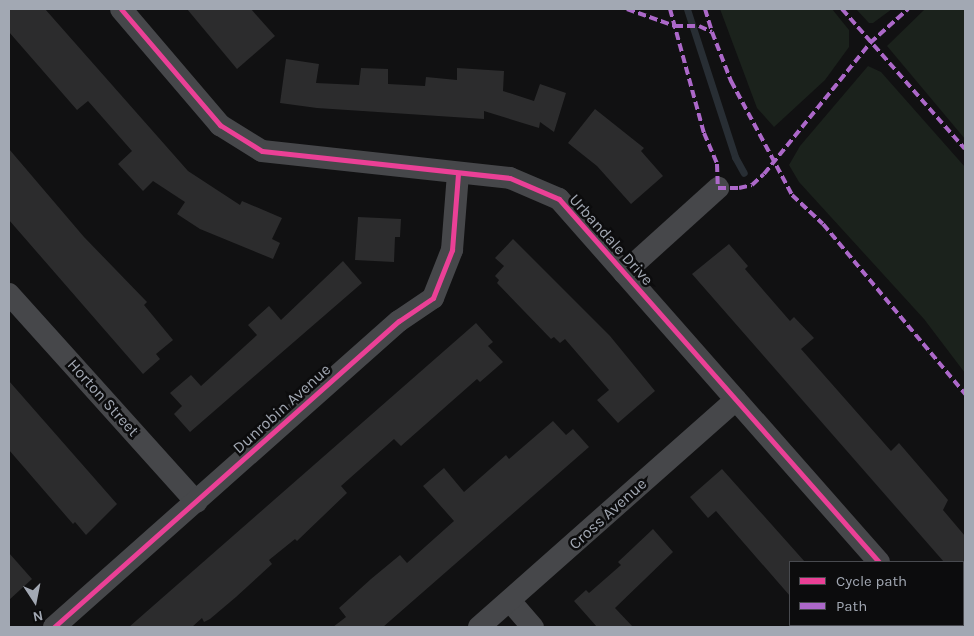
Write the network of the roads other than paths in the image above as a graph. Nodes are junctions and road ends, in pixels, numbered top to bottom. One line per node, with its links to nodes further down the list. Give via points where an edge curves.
1 (121, 9): 2 (street, Urbandale Drive, via 220,124 262,151)
2 (458, 174): 4 (street, Urbandale Drive, via 510,178 559,199); 7 (street, Dunrobin Avenue, via 452,250 433,298 400,321)
3 (718, 188): 4 (street)
4 (624, 273): 6 (street, Urbandale Drive)
5 (9, 294): 7 (street, Horton Street)
6 (736, 400): 8 (street, Urbandale Drive); 9 (street, Cross Avenue)
7 (196, 502): 10 (street, Dunrobin Avenue)
8 (878, 561)
9 (510, 601): 11 (street, Cross Avenue); 12 (street)
10 (54, 627)
11 (479, 627)
12 (533, 627)

